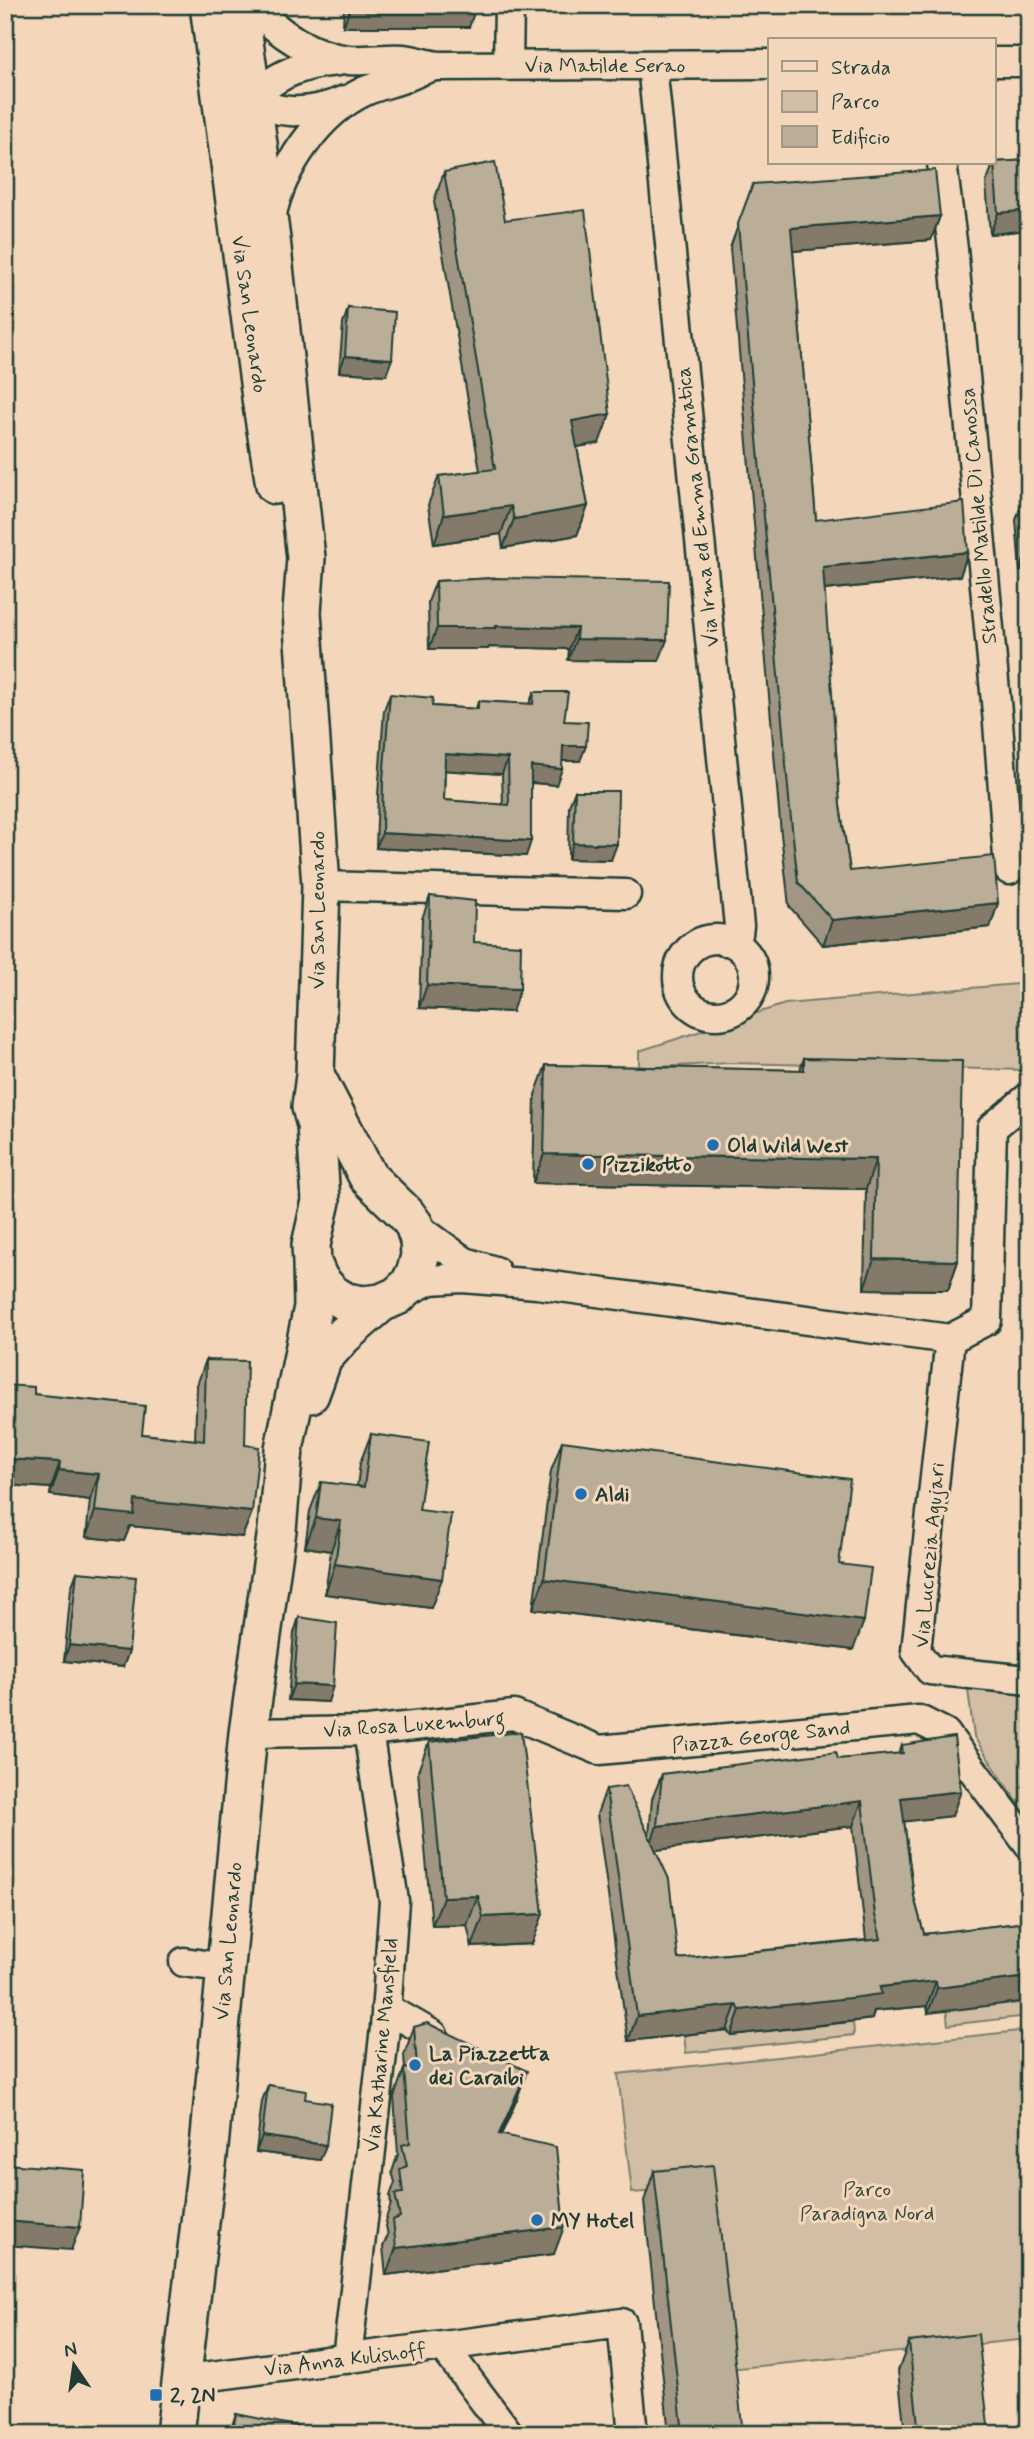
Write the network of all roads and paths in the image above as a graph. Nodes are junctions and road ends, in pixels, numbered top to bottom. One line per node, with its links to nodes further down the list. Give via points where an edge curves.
1 (209, 5): 17 (main road, Via San Leonardo)
2 (223, 5): 14 (street, via 233,79)
3 (239, 5): 14 (main road, Via San Leonardo)
4 (253, 5): 6 (street, Via Matilde Serao, via 296,42 333,57)
5 (509, 5): 12 (street)
6 (358, 60): 11 (street, Via Matilde Serao, via 404,59); 14 (street, Via Matilde Serao, via 294,69 270,82)
7 (996, 62): 8 (street)
8 (1029, 62)
9 (768, 64): 10 (street, Via Matilde Serao)
10 (652, 65): 12 (street, Via Matilde Serao); 22 (street, Via Irma ed Emma Gramatica, via 739,926 732,939)
11 (440, 66): 12 (street, Via Matilde Serao); 13 (street, Via Matilde Serao)
12 (508, 66)
13 (365, 91): 14 (street, Via Matilde Serao, via 328,106 291,112); 16 (street, Via Matilde Serao, via 323,123 297,157 273,208)
14 (252, 100): 16 (main road, Via San Leonardo); 17 (street, via 240,120 251,212)
15 (942, 164): 19 (street, Stradello Matilde Di Canossa)
16 (271, 239): 18 (main road, Via San Leonardo, via 306,558)
17 (245, 279): 18 (main road, Via San Leonardo, via 288,567)
18 (302, 620): 20 (main road, Via San Leonardo)
19 (1009, 870)
20 (321, 886): 21 (street); 23 (main road, Via San Leonardo)
21 (626, 894)
22 (724, 941)
23 (315, 1075): 25 (main road, via 368,1177); 26 (main road, Via San Leonardo, via 311,1107 321,1201)
24 (1029, 1097): 30 (street, via 992,1128 987,1321)
25 (405, 1216): 26 (main road, via 379,1198 361,1197 343,1201); 28 (street, via 465,1262); 29 (main road, via 419,1240 420,1256 409,1285)
26 (316, 1227): 27 (main road)
27 (312, 1263): 29 (main road, via 331,1293 346,1302 363,1305); 31 (main road, Via San Leonardo, via 313,1307)
28 (537, 1284): 29 (street, via 430,1280); 30 (street)
29 (389, 1299): 31 (main road, Via San Leonardo, via 323,1358)
30 (950, 1339): 32 (street, Via Lucrezia Agujari, via 916,1651 930,1670)
31 (284, 1449): 34 (main road, Via San Leonardo, via 277,1530)
32 (1029, 1680)
33 (368, 1731): 34 (street, Via Rosa Luxemburg); 35 (street, Via Rosa Luxemburg, via 514,1715); 39 (street, Via Katharine Mansfield, via 394,1901)
34 (247, 1733): 38 (main road, Via San Leonardo)
35 (575, 1741): 36 (street, Piazza George Sand, via 599,1750 919,1720 945,1733)
36 (1029, 1846)
37 (184, 1962): 38 (street)
38 (226, 1968): 43 (main road, Via San Leonardo)
39 (380, 2021): 40 (street); 42 (street, Via Katharine Mansfield)
40 (433, 2035)
41 (443, 2346): 42 (street, Via Anna Kulishoff); 45 (street, Via Anna Kulishoff); 46 (street, via 622,2323)
42 (346, 2359): 43 (street, Via Anna Kulishoff)
43 (180, 2380): 44 (main road, Via San Leonardo)
44 (175, 2434)
45 (509, 2434)
46 (633, 2434)

